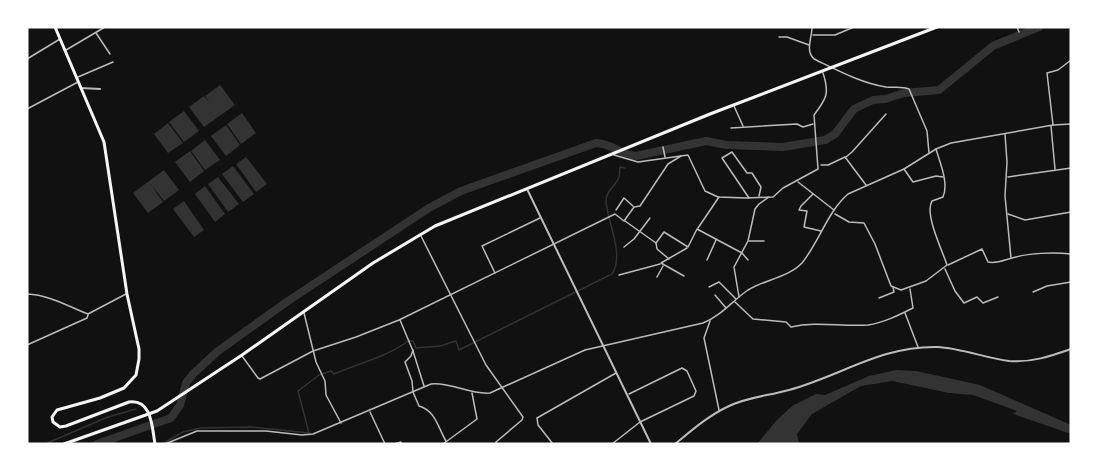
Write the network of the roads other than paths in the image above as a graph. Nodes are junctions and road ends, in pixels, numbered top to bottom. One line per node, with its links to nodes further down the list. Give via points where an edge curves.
1 (55, 27): 11 (main road)
2 (105, 27): 8 (street)
3 (812, 27): 9 (street)
4 (854, 27): 9 (street, via 835,35)
5 (937, 27): 18 (main road)
6 (1017, 27): 7 (street)
7 (1019, 32)
8 (95, 33): 13 (street); 14 (street)
9 (812, 35): 12 (street)
10 (779, 37): 12 (street)
11 (60, 39): 13 (main road); 15 (street)
12 (810, 45): 18 (street, via 812,57)
13 (65, 50): 20 (main road)
14 (110, 54)
15 (27, 59)
16 (1071, 60): 29 (street, via 1047,73)
17 (113, 62): 20 (street)
18 (833, 66): 19 (main road); 36 (street, via 853,78 909,89 927,131)
19 (823, 71): 24 (main road); 27 (street, via 826,97 814,115)
20 (77, 77): 21 (main road)
21 (79, 82): 22 (main road); 25 (street)
22 (81, 88): 23 (street); 92 (main road, via 106,151)
23 (100, 89)
24 (733, 105): 30 (street); 35 (main road)
25 (27, 109)
26 (886, 114): 39 (street)
27 (814, 124): 30 (street); 40 (street)
28 (1071, 124): 29 (street)
29 (1052, 125): 32 (street); 43 (street)
30 (744, 127): 31 (street)
31 (731, 128)
32 (1005, 133): 34 (street); 45 (street)
33 (663, 147): 38 (street)
34 (936, 149): 36 (street); 44 (street)
35 (614, 153): 38 (street, via 638,162); 48 (main road)
36 (929, 153): 42 (street)
37 (681, 156): 38 (street); 51 (street, via 690,157 705,191); 54 (street, via 668,164 640,206)
38 (665, 157)
39 (845, 157): 40 (street, via 828,165); 47 (street)
40 (819, 164): 46 (street, via 817,171)
41 (1071, 168): 43 (street)
42 (904, 169): 44 (street, via 913,182); 47 (street)
43 (1056, 170): 45 (street)
44 (944, 177): 80 (street, via 944,197 929,206)
45 (1007, 178): 58 (street)
46 (798, 182): 49 (street); 50 (street)
47 (867, 185): 56 (street, via 846,195)
48 (527, 189): 59 (street); 65 (main road)
49 (813, 194): 56 (street); 64 (street, via 799,210 807,211 804,227)
50 (770, 196): 52 (street); 67 (street, via 755,209)
51 (720, 197): 53 (street); 62 (street)
52 (759, 197): 53 (street); 53 (street, via 761,187 732,152 722,158)
53 (749, 198)
54 (634, 207): 55 (street, via 624,198); 61 (street)
55 (616, 210)
56 (834, 212): 64 (street); 87 (street, via 845,221 864,223)
57 (1071, 212): 58 (street, via 1025,220)
58 (1007, 214): 75 (street)
59 (541, 217): 70 (street); 82 (street, via 482,246)
60 (651, 218): 63 (street)
61 (624, 221): 63 (street); 70 (street, via 615,213)
62 (697, 229): 66 (street); 72 (street)
63 (640, 231): 69 (street); 71 (street)
64 (822, 231): 95 (street, via 798,266)
65 (420, 234): 93 (street); 100 (main road)
66 (716, 239): 73 (street); 77 (street)
67 (748, 241): 68 (street); 73 (street)
68 (764, 241)
69 (656, 243): 72 (street, via 664,232); 76 (street, via 657,249)
70 (554, 244): 82 (street); 106 (street)
71 (624, 247)
72 (688, 248): 76 (street)
73 (742, 253): 78 (street); 95 (street, via 734,267)
74 (1071, 254): 75 (street)
75 (1011, 258): 80 (street, via 988,262 982,249)
76 (669, 259): 79 (street)
77 (707, 260)
78 (748, 260)
79 (662, 264): 83 (street); 84 (street); 85 (street)
80 (947, 265): 81 (street)
81 (944, 268): 89 (street); 96 (street, via 964,303 977,297 983,303)
82 (495, 274): 93 (street)
83 (619, 275)
84 (684, 276)
85 (657, 277)
86 (1071, 282): 90 (street)
87 (892, 286): 89 (street, via 901,290); 97 (street, via 894,292)
88 (709, 287): 98 (street, via 719,282)
89 (910, 287): 101 (street, via 913,308)
90 (1034, 292)
91 (27, 294): 102 (street, via 59,300)
92 (127, 294): 102 (street); 120 (main road, via 139,349 136,375 113,394 61,408 52,417 57,426 66,426 136,401 144,405)
93 (451, 295): 103 (street); 114 (street)
94 (715, 296): 99 (street)
95 (739, 297): 98 (street)
96 (998, 297)
97 (879, 298)
98 (735, 300): 99 (street); 101 (street, via 750,318 786,322 791,327 807,323 874,324)
99 (727, 308): 104 (street)
100 (303, 312): 110 (street); 111 (main road)
101 (905, 312): 107 (street)
102 (88, 314): 105 (street, via 87,318)
103 (399, 320): 109 (street); 110 (street)
104 (710, 321): 106 (street); 119 (street, via 704,338)
105 (27, 345)
106 (603, 345): 112 (street); 114 (street)
107 (918, 348): 108 (street, via 939,347 1016,362); 119 (street, via 873,357 803,386 746,399)
108 (1071, 349)
109 (413, 350): 113 (street); 115 (street, via 405,362)
110 (313, 351): 111 (street, via 259,379); 122 (street, via 325,381 326,395)
111 (242, 355): 120 (main road)
112 (616, 373): 117 (street); 131 (street, via 537,418)
113 (425, 387): 115 (street); 116 (street, via 444,384)
114 (502, 388): 116 (street, via 490,393); 130 (street, via 523,417)
115 (413, 392): 118 (street); 123 (street, via 419,405 436,419)
116 (471, 392): 123 (street, via 477,419)
117 (627, 395): 121 (street); 121 (street, via 680,369 687,371 696,394)
118 (370, 411): 122 (street); 127 (street)
119 (720, 411): 134 (street)
120 (149, 415): 124 (main road); 125 (main road)
121 (640, 422): 132 (street); 133 (street)
122 (341, 423): 126 (street, via 302,435 197,431)
123 (445, 443)
124 (64, 444)
125 (155, 444)
126 (165, 444)
127 (384, 444)
128 (394, 444): 129 (street)
129 (402, 444)
130 (496, 444)
131 (553, 444)
132 (612, 444)
133 (651, 444)
134 (675, 444)

